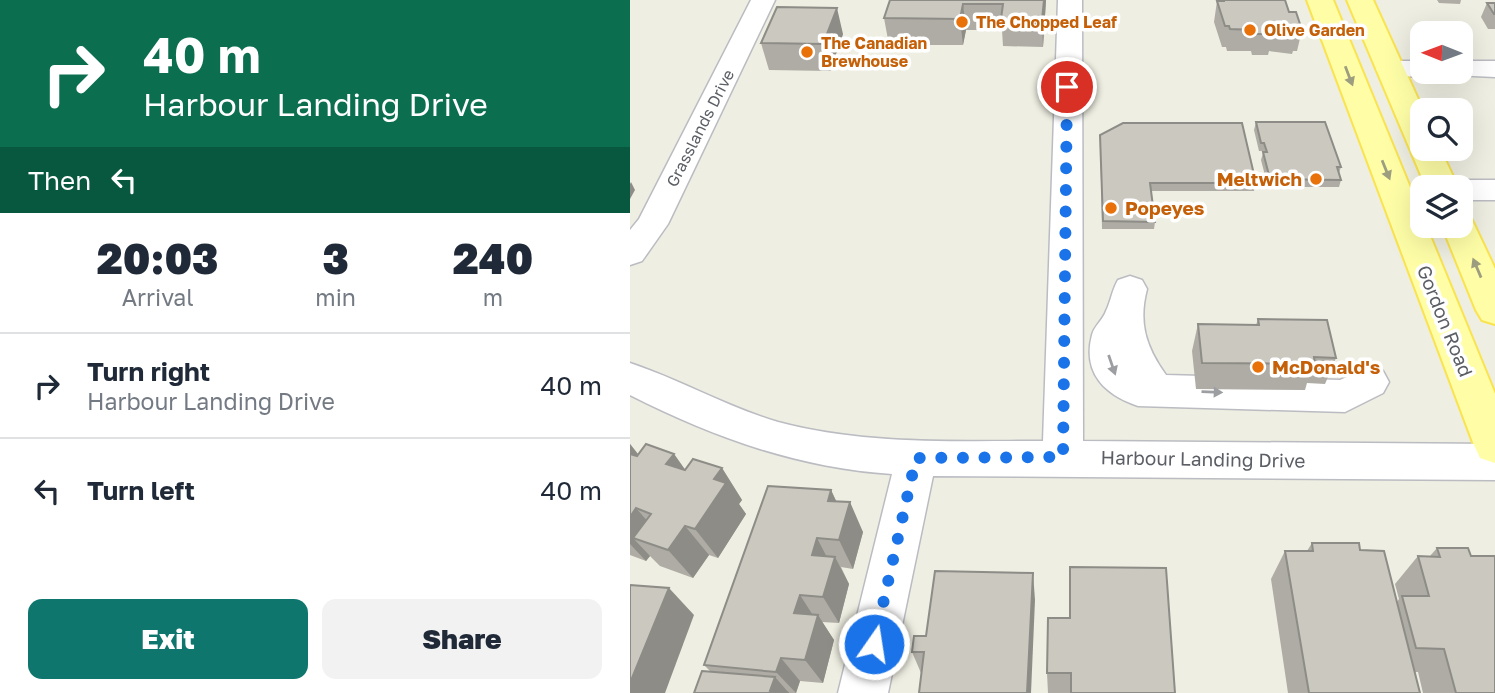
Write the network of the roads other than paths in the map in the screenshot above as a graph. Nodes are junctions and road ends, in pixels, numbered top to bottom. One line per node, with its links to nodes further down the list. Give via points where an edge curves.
1 (763, 0): 13 (street, Grasslands Drive, via 652,224)
2 (1070, 0): 19 (street)
3 (1320, 0): 18 (main road, Gordon Road, one-way to 18)
4 (1360, 0): 5 (main road)
5 (1389, 69): 6 (street); 9 (main road)
6 (1410, 69)
7 (1474, 69): 8 (street)
8 (1495, 69)
9 (1410, 115)
10 (1473, 190): 11 (street)
11 (1495, 190)
12 (1463, 238): 15 (main road, one-way to 12)
13 (630, 253)
14 (1127, 301): 17 (street, one-way to 17, via 1129,340 1156,390 1345,396)
15 (1495, 310)
16 (630, 379): 20 (street, Harbour Landing Drive, via 754,433 831,451)
17 (1370, 382)
18 (1495, 445)
19 (1063, 457): 20 (street, Harbour Landing Drive); 21 (street, Harbour Landing Drive)
20 (916, 458): 22 (street)
21 (1495, 462)
22 (863, 693)

